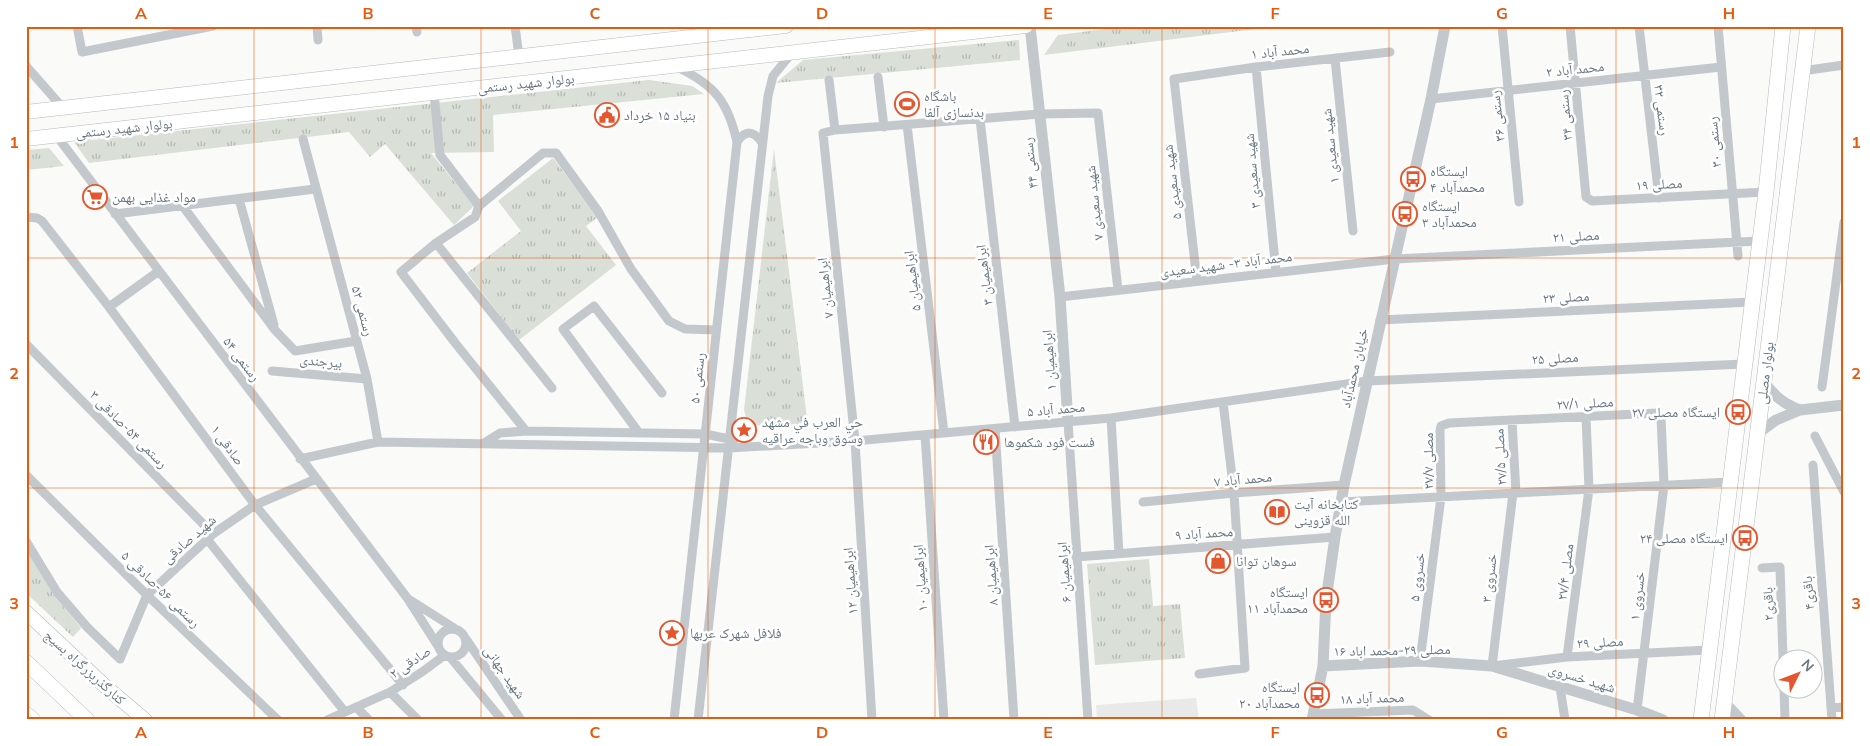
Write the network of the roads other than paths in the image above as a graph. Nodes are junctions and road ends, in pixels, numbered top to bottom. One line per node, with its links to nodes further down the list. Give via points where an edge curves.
1 (77, 26): 2 (street, via 82,52)
2 (213, 26)
3 (317, 26): 16 (street)
4 (515, 26): 19 (street)
5 (786, 26): 14 (main road, بولوار شهید رستمی)
6 (1028, 26): 15 (main road, بولوار شهید رستمی); 37 (street, رستمی ۴۴)
7 (1445, 26): 34 (street, خیابان محمدآباد)
8 (1502, 26): 32 (street, رستمی ۳۶)
9 (1570, 26): 31 (street, رستمی ۳۴)
10 (1639, 26): 27 (street, رستمی ۳۲)
11 (1718, 26): 25 (street, رستمی ۳۰)
12 (1783, 26): 48 (main road, بولوار مصلی)
13 (1808, 26): 26 (main road, بولوار مصلی)
14 (747, 28): 19 (main road, بولوار شهید رستمی, via 712,36)
15 (992, 29): 18 (main road, بولوار شهید رستمی)
16 (318, 40)
17 (1390, 52): 20 (street, محمد آباد ۱)
18 (792, 54): 23 (main road, بولوار شهید رستمی); 46 (street, via 773,76)
19 (519, 56): 35 (main road, بولوار شهید رستمی)
20 (1335, 59): 24 (street, محمد آباد ۱); 59 (street, شهید سعیدی ۱)
21 (1844, 64): 26 (street)
22 (26, 66): 35 (street)
23 (675, 66): 33 (main road, بولوار شهید رستمی); 45 (street, رستمی ۵۰, via 712,89 725,105)
24 (1256, 67): 29 (street, محمد آباد ۱); 66 (street, شهید سعیدی ۳)
25 (1721, 67): 27 (street, محمد آباد ۲); 49 (street, رستمی ۳۰)
26 (1802, 71): 81 (main road, بولوار مصلی)
27 (1644, 76): 31 (street, محمد آباد ۲); 51 (street, رستمی ۳۲)
28 (878, 77): 40 (street)
29 (1174, 79): 67 (street, شهید سعیدی ۵)
30 (829, 80): 41 (street)
31 (1576, 83): 32 (street, محمد آباد ۲); 52 (street, رستمی ۳۴)
32 (1508, 90): 34 (street, محمد آباد ۲); 53 (street, رستمی ۳۶)
33 (434, 94): 42 (main road, بولوار شهید رستمی); 55 (street, via 440,155)
34 (1431, 99): 64 (street, خیابان محمدآباد)
35 (63, 108): 36 (main road, بولوار شهید رستمی)
36 (26, 112)
37 (1040, 114): 38 (street); 68 (street, شهید سعیدی ۷, via 1098,114); 69 (street, رستمی ۴۴)
38 (980, 119): 39 (street); 93 (street, ابراهیمیان ۳)
39 (907, 125): 40 (street); 97 (street, ابراهیمیان ۵)
40 (884, 126): 41 (street)
41 (835, 130): 103 (street, ابراهیمیان ۷, via 823,133)
42 (56, 135): 43 (main road, بولوار شهید رستمی); 56 (street, رستمی ۵۴)
43 (26, 139)
44 (303, 139): 47 (street, رستمی ۵۲)
45 (737, 142): 46 (street, via 742,135 750,133); 74 (street, رستمی ۵۰)
46 (762, 143): 102 (street)
47 (315, 189): 50 (street); 75 (street, رستمی ۵۲)
48 (1766, 192): 49 (street, مصلی ۱۹); 60 (main road, بولوار مصلی)
49 (1732, 193): 51 (street, مصلی ۱۹); 61 (street, رستمی ۳۰)
50 (239, 198): 54 (street); 73 (street)
51 (1659, 198): 52 (street, مصلی ۱۹)
52 (1588, 200)
53 (1519, 202)
54 (182, 206): 56 (street); 73 (street)
55 (479, 206): 62 (street, via 475,217); 74 (street, via 543,153 556,153 598,211 631,269 669,321 685,329)
56 (115, 214): 65 (street, رستمی ۵۴)
57 (26, 217): 71 (street, صادقی ۱, via 42,221)
58 (1844, 222): 82 (street)
59 (1353, 231)
60 (1759, 241): 61 (street, مصلی ۲۱); 70 (main road, بولوار مصلی)
61 (1737, 242): 63 (street, رستمی ۳۰); 64 (street, مصلی ۲۱)
62 (436, 243): 83 (street); 95 (street, via 400,272)
63 (1738, 256)
64 (1395, 259): 66 (street, محمد آباد ۳- شهید سعیدی); 72 (street, خیابان محمدآباد)
65 (158, 271): 71 (street); 109 (street, رستمی ۵۴)
66 (1276, 272): 67 (street, محمد آباد ۳- شهید سعیدی)
67 (1197, 281): 68 (street, محمد آباد ۳- شهید سعیدی)
68 (1118, 290): 69 (street, محمد آباد ۳- شهید سعیدی)
69 (1060, 297): 91 (street, ابراهیمیان ۱)
70 (1752, 302): 72 (street, مصلی ۲۳); 77 (main road, بولوار مصلی)
71 (109, 307): 123 (street, صادقی ۱)
72 (1380, 320): 80 (street, خیابان محمدآباد)
73 (275, 330): 75 (street, via 294,351)
74 (716, 330): 99 (street, رستمی ۵۰)
75 (356, 341): 79 (street, رستمی ۵۲)
76 (26, 344): 124 (street, رستمی ۵۴-صادقی ۳)
77 (1744, 364): 80 (street, مصلی ۲۵); 113 (main road, بولوار مصلی)
78 (272, 371): 79 (street, بیرجندی)
79 (367, 379): 104 (street, رستمی ۵۲)
80 (1366, 381): 85 (street, محمد آباد ۵); 114 (street, خیابان محمدآباد)
81 (1764, 382): 87 (street, via 1773,395); 98 (main road, بولوار مصلی)
82 (1822, 387)
83 (552, 388)
84 (662, 393): 96 (street, via 594,306 563,329)
85 (1223, 402): 89 (street, محمد آباد ۵); 118 (street)
86 (1844, 405): 87 (street)
87 (1800, 410): 98 (street, via 1776,420)
88 (1586, 417): 90 (street, مصلی ۲۷/۱); 115 (street, مصلی ۲۷/۱, via 1658,413 1661,418); 116 (street, مصلی ۲۷/۴)
89 (1111, 418): 91 (street, محمد آباد ۵); 128 (street)
90 (1512, 421): 92 (street, مصلی ۲۷/۱); 119 (street, مصلی ۲۷/۵)
91 (1068, 422): 93 (street, محمد آباد ۵); 129 (street, ابراهیمیان ۶)
92 (1442, 426): 120 (street, مصلی ۲۷/۷)
93 (1015, 427): 94 (street, محمد آباد ۵)
94 (995, 429): 97 (street, محمد آباد ۵); 176 (street, ابراهیمیان ۸)
95 (526, 431): 96 (street); 105 (street, via 500,433)
96 (639, 433): 99 (street)
97 (944, 433): 100 (street, محمد آباد ۵)
98 (1758, 433): 154 (main road, بولوار مصلی)
99 (705, 434): 102 (street); 107 (street, رستمی ۵۰)
100 (924, 435): 103 (street, محمد آباد ۵); 175 (street, ابراهیمیان ۱۰)
101 (1815, 436): 117 (street)
102 (731, 438): 106 (street); 108 (street)
103 (855, 441): 106 (street, محمد آباد ۵); 174 (street, ابراهیمیان ۱۲)
104 (378, 442): 105 (street, محمد آباد ۵); 109 (street, محمد آباد ۵)
105 (483, 444): 107 (street, محمد آباد ۵)
106 (745, 446): 108 (street, محمد آباد ۵)
107 (704, 448): 108 (street, محمد آباد ۵); 172 (street, رستمی ۵۰)
108 (729, 448): 173 (street)
109 (300, 458): 112 (street, رستمی ۵۴)
110 (1812, 465): 157 (street, باقری۴)
111 (26, 475): 131 (street, رستمی ۵۶-صادقی ۵)
112 (316, 479): 123 (street, شهید صادقی); 132 (street, رستمی ۵۴)
113 (1730, 482): 115 (street); 138 (main road, بولوار مصلی)
114 (1344, 485): 118 (street, محمد آباد ۷); 122 (street, خیابان محمدآباد)
115 (1664, 486): 116 (street); 139 (street, خسروی ۱)
116 (1589, 489): 119 (street); 142 (street, مصلی ۲۷/۴)
117 (1844, 492)
118 (1234, 493): 121 (street, محمد آباد ۷); 127 (street)
119 (1514, 493): 120 (street); 146 (street, خسروی ۳)
120 (1441, 497): 122 (street); 143 (street, خسروی ۵)
121 (1143, 502)
122 (1341, 502): 125 (street, خیابان محمدآباد)
123 (255, 505): 124 (street, شهید صادقی); 149 (street, صادقی ۱)
124 (210, 537): 131 (street, شهید صادقی); 158 (street, رستمی ۵۴-صادقی ۳)
125 (1335, 537): 127 (street, محمد آباد ۹); 145 (street, خیابان محمدآباد, via 1326,600)
126 (26, 541): 131 (street, شهید صادقی, via 57,592 120,659)
127 (1238, 545): 128 (street, محمد آباد ۹); 148 (street, via 1245,668)
128 (1119, 554): 129 (street, محمد آباد ۹)
129 (1076, 557): 177 (street, ابراهیمیان ۶)
130 (1762, 568): 137 (street, باقری۲, via 1780,567)
131 (147, 595): 166 (street, رستمی ۵۶-صادقی ۵)
132 (408, 598): 134 (street, رستمی ۵۴); 136 (street, رستمی ۵۴)
133 (26, 612): 150 (main road, کنارگذربزرگراه بسیج)
134 (454, 628): 135 (street); 136 (street, via 443,631)
135 (466, 639): 140 (street, via 464,650 456,656); 171 (street, شهید جهانی)
136 (438, 646): 140 (street)
137 (1783, 648)
138 (1709, 650): 139 (street, مصلی ۲۹); 181 (main road, بولوار مصلی)
139 (1644, 653): 142 (street, مصلی ۲۹); 160 (street, خسروی ۱)
140 (448, 656): 149 (street, صادقی ۲); 170 (street)
141 (26, 657): 147 (main road)
142 (1568, 658): 146 (street, مصلی ۲۹)
143 (1420, 661): 145 (street, مصلی ۲۹-محمد اباد ۱۶); 146 (street, مصلی ۲۹-محمد اباد ۱۶)
144 (26, 662): 147 (main road)
145 (1323, 666): 161 (street, خیابان محمدآباد)
146 (1492, 666): 151 (street, شهید خسروی)
147 (38, 673): 163 (main road)
148 (1199, 674)
149 (403, 685): 152 (street, صادقی ۲)
150 (106, 687): 164 (main road); 165 (main road, کنارگذربزرگراه بسیج)
151 (1560, 687): 160 (street, شهید خسروی); 179 (street)
152 (390, 692): 155 (street, صادقی ۲); 169 (street, صادقی ۲)
153 (1784, 698): 184 (street)
154 (1724, 702): 182 (main road, بولوار مصلی); 183 (street)
155 (356, 707): 158 (street, صادقی ۲); 168 (street)
156 (1844, 707): 157 (street)
157 (1830, 708): 185 (street, باقری۴)
158 (345, 712): 167 (street, صادقی ۲)
159 (26, 714): 162 (main road)
160 (1644, 715): 180 (street, شهید خسروی)
161 (1313, 717): 178 (street, محمد آباد ۱۸, via 1412,710)
162 (33, 720)
163 (87, 720)
164 (134, 720)
165 (145, 720)
166 (278, 720)
167 (327, 720)
168 (369, 720)
169 (418, 720)
170 (502, 720)
171 (522, 720)
172 (674, 720)
173 (698, 720)
174 (872, 720)
175 (944, 720)
176 (1014, 720)
177 (1088, 720)
178 (1430, 720)
179 (1565, 720)
180 (1663, 720)
181 (1701, 720)
182 (1722, 720)
183 (1741, 720)
184 (1785, 720)
185 (1832, 720)

